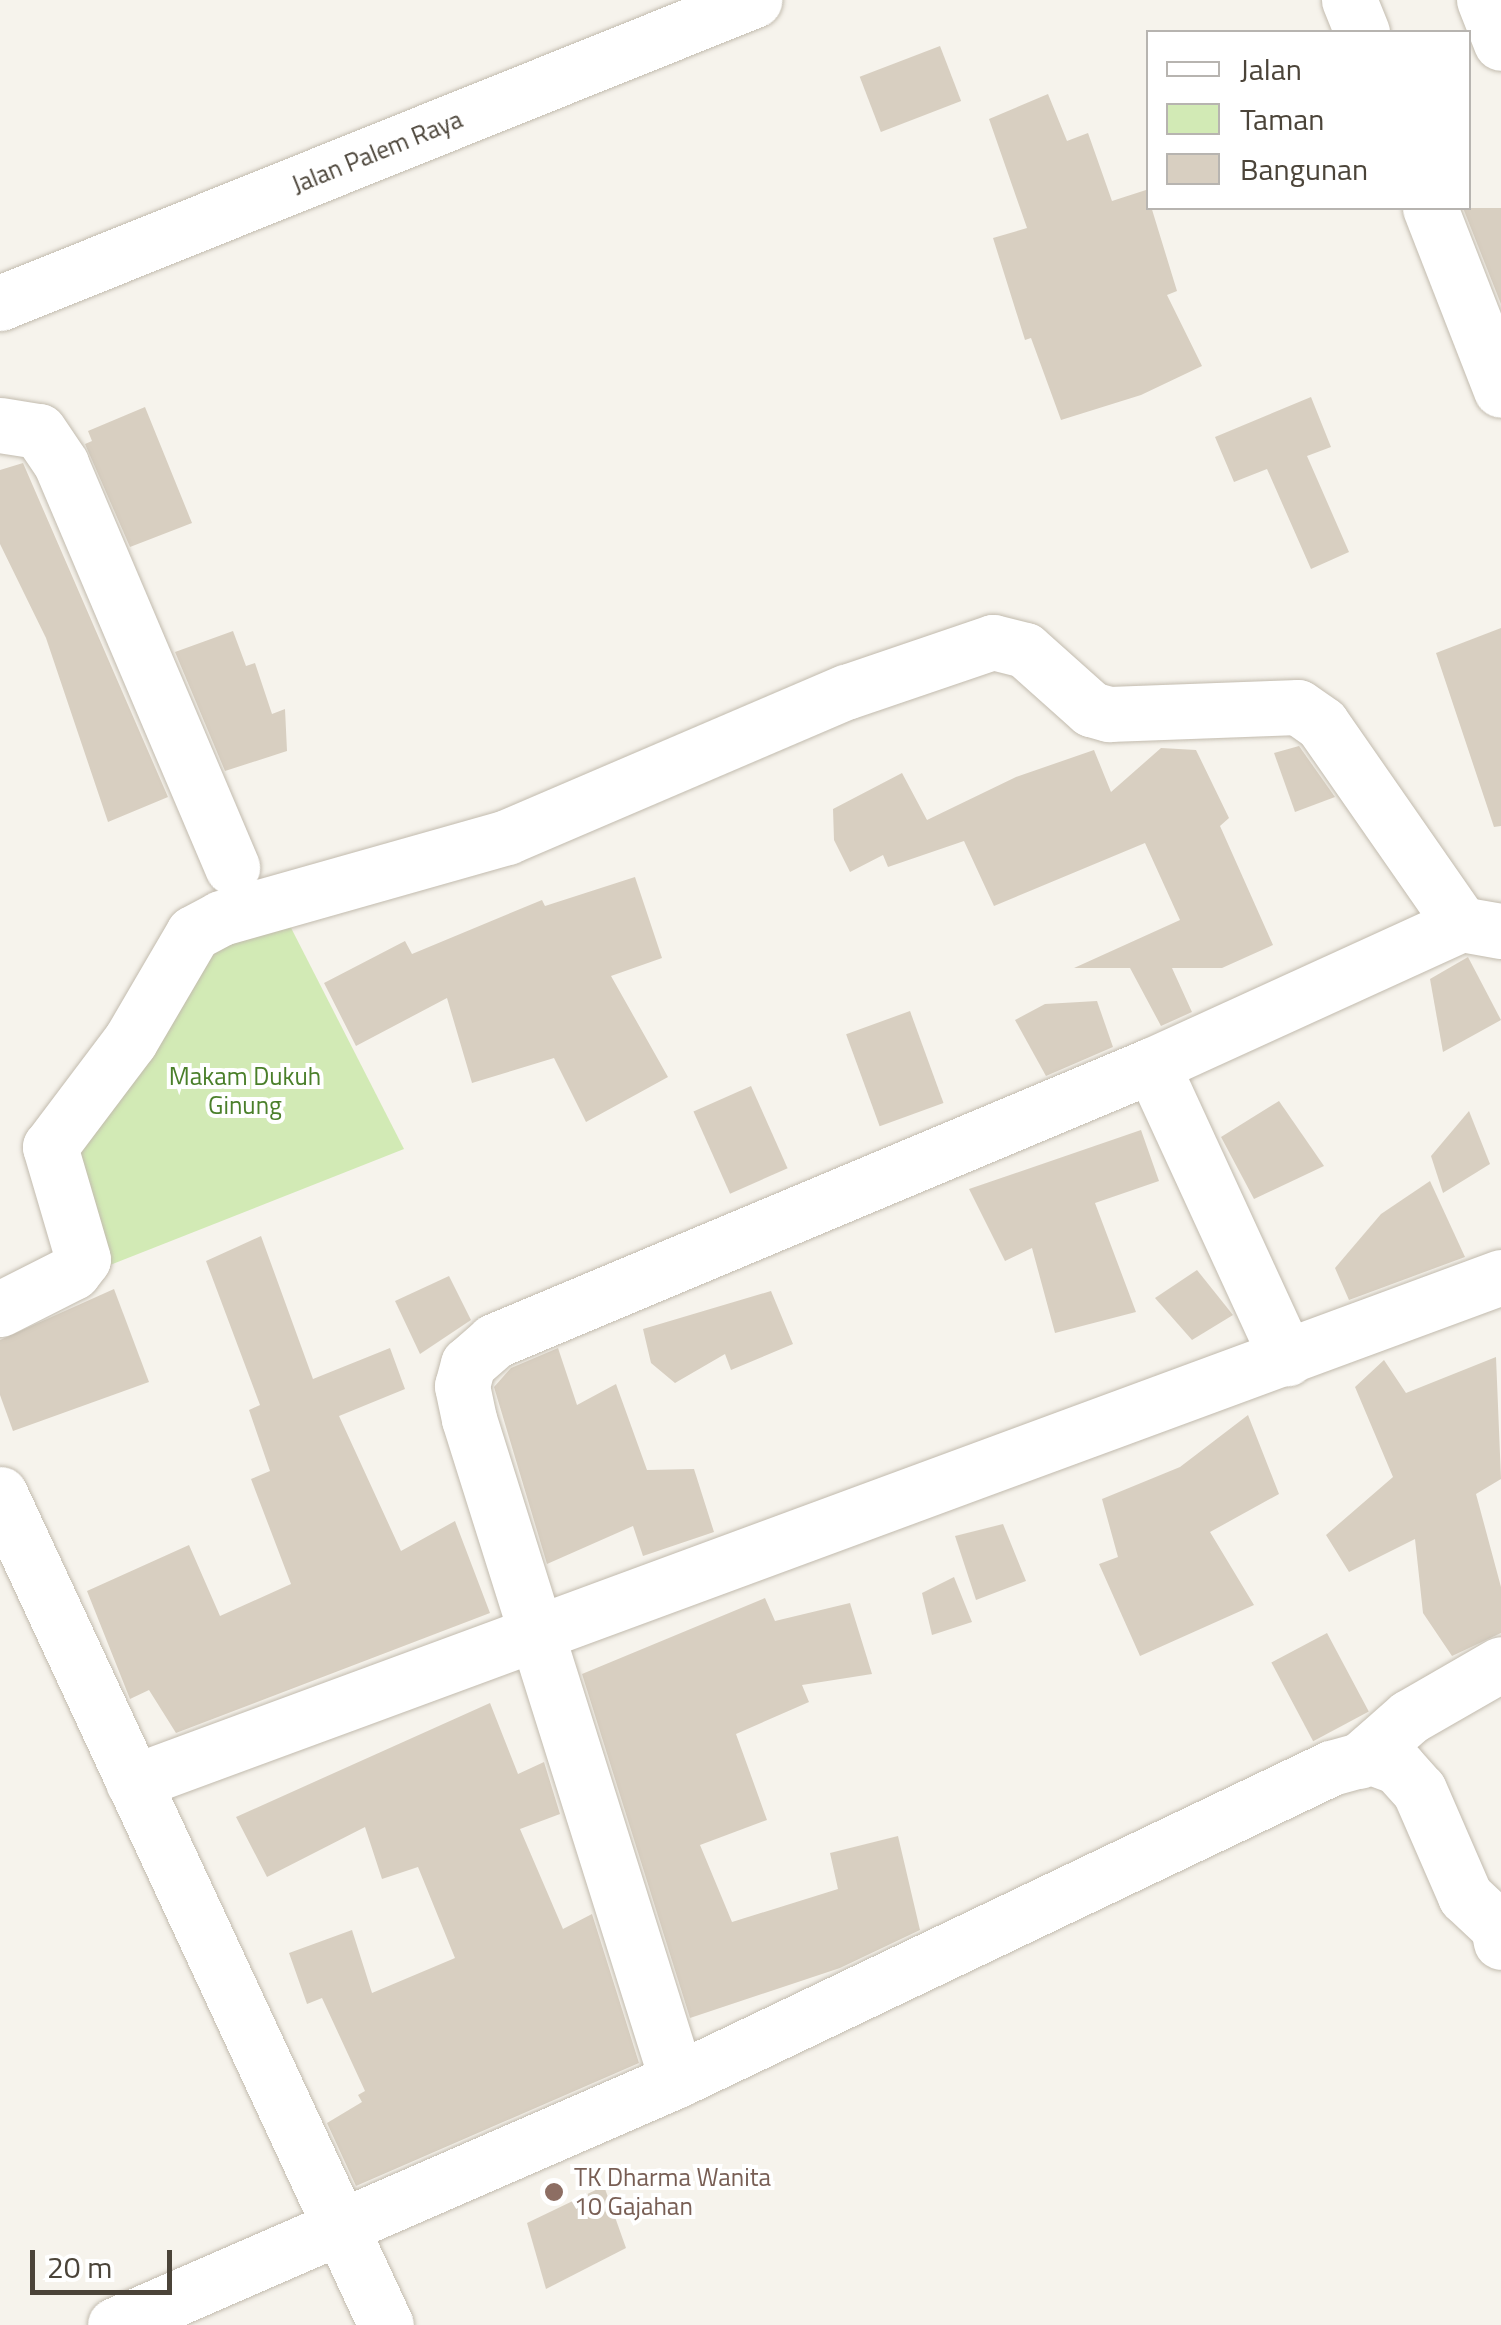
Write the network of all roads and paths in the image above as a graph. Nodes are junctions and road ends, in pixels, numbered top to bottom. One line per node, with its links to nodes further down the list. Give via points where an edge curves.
1 (754, 0): 7 (street, Jalan Palem Raya)
2 (1349, 0): 4 (street)
3 (1484, 0): 5 (street)
4 (1361, 30)
5 (1501, 43)
6 (1431, 210): 8 (street)
7 (0, 303)
8 (1501, 390)
9 (0, 425): 10 (street, via 39,431 61,464)
10 (232, 867)
11 (1481, 927): 12 (street); 14 (street, via 1322,724 1298,707 1108,714 1091,708 1025,650 993,642 846,692 506,837 222,918 193,933 130,1041 50,1146 83,1259 73,1272)
12 (1152, 1065): 15 (street); 17 (street, via 494,1341 468,1364 462,1386)
13 (1501, 1277): 15 (street)
14 (0, 1309)
15 (1287, 1358): 17 (street)
16 (0, 1494): 20 (street)
17 (536, 1636): 20 (street); 22 (street)
18 (1501, 1664): 19 (street, via 1409,1717)
19 (1359, 1760): 21 (street, via 1371,1757 1398,1767 1419,1790 1464,1896); 22 (street)
20 (133, 1782): 23 (street)
21 (1500, 1932)
22 (676, 2080): 23 (street)
23 (339, 2226): 24 (street); 25 (street)
24 (114, 2325)
25 (386, 2325)

